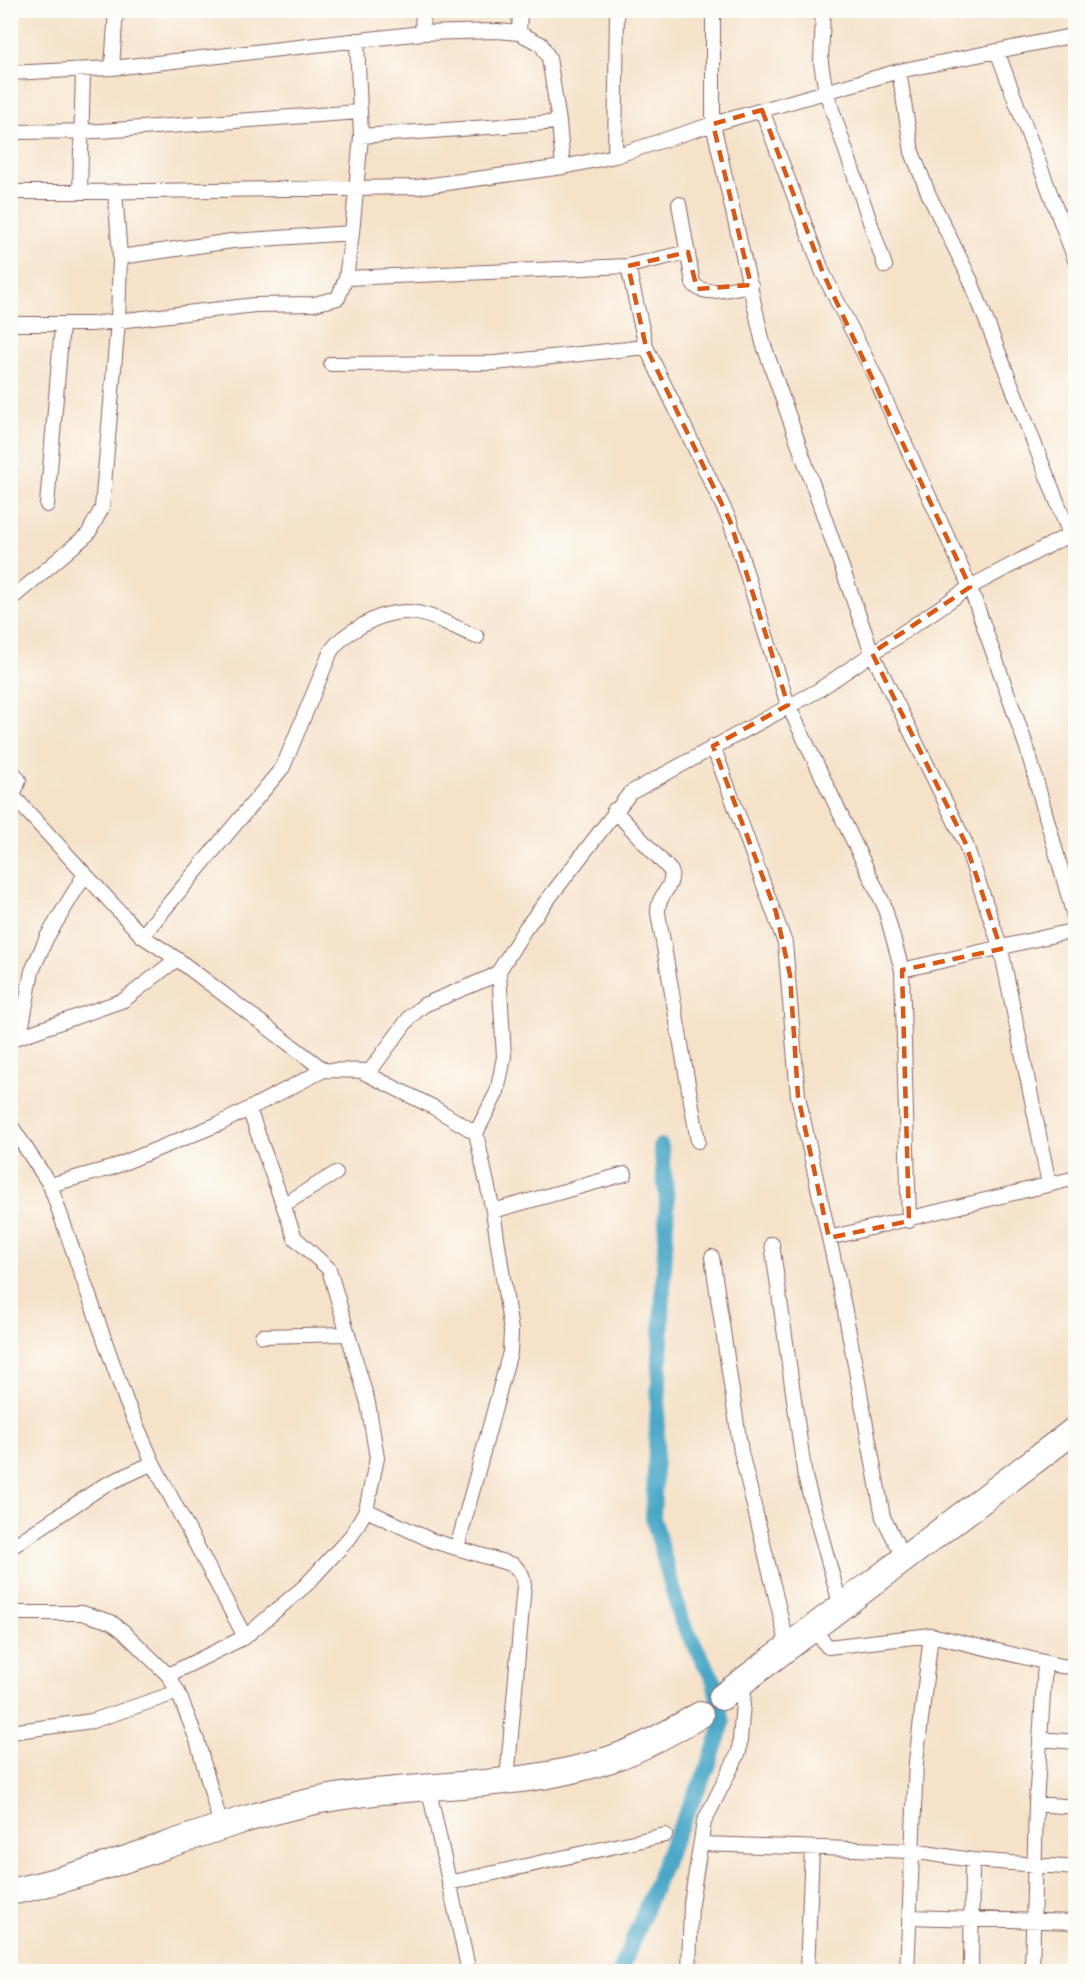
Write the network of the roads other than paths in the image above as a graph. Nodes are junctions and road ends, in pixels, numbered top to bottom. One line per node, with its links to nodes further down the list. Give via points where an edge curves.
1 (116, 10): 12 (street)
2 (423, 10): 7 (street)
3 (520, 10): 8 (street)
4 (617, 10): 24 (street)
5 (713, 10): 20 (street)
6 (823, 10): 16 (street, via 821,63)
7 (422, 33): 8 (street); 10 (street)
8 (519, 33): 19 (street, via 541,44 549,58)
9 (1076, 34): 11 (street)
10 (357, 40): 12 (street); 18 (street)
11 (997, 51): 14 (street); 34 (street)
12 (112, 68): 13 (street)
13 (83, 70): 15 (street); 21 (street)
14 (899, 71): 16 (street); 45 (street, via 912,152 970,279)
15 (10, 73)
16 (826, 92): 17 (street); 36 (street)
17 (762, 110): 20 (street); 47 (street, via 823,273 870,366)
18 (359, 112): 21 (street); 23 (street)
19 (559, 122): 23 (street); 25 (street)
20 (713, 124): 24 (street); 38 (street)
21 (82, 130): 22 (street); 29 (street)
22 (10, 132)
23 (361, 136): 26 (street)
24 (615, 156): 25 (street)
25 (562, 167): 26 (street, via 417,187)
26 (355, 188): 27 (street); 31 (street)
27 (115, 191): 29 (street); 33 (street)
28 (10, 192): 29 (street)
29 (80, 192)
30 (679, 204): 32 (street)
31 (352, 233): 33 (street, via 232,241); 37 (street)
32 (688, 252): 35 (street); 38 (street, via 697,289 704,292)
33 (120, 257): 39 (street)
34 (1076, 262)
35 (628, 266): 37 (street); 42 (street)
36 (885, 266)
37 (346, 278): 39 (street, via 338,298 328,303 255,305)
38 (751, 285): 50 (street, via 764,343)
39 (118, 321): 41 (street); 48 (street, via 102,508 88,534)
40 (10, 324): 41 (street)
41 (62, 325): 44 (street)
42 (646, 347): 43 (street, via 495,363); 51 (street, via 730,521)
43 (331, 364)
44 (47, 505)
45 (1073, 532): 46 (street); 47 (street)
46 (1076, 550)
47 (970, 587): 50 (street); 57 (street, via 1027,748)
48 (10, 600)
49 (477, 637): 59 (street, via 421,612 397,610 341,638 331,651 283,767)
50 (872, 653): 51 (street, via 817,691); 60 (street, via 965,842)
51 (788, 705): 52 (street); 62 (street, via 884,905)
52 (713, 746): 55 (street, via 630,793); 79 (street, via 785,942 798,1096)
53 (10, 768): 54 (street, via 19,780)
54 (12, 797): 56 (street)
55 (614, 810): 63 (street, via 525,929); 70 (street, via 671,871 670,885 659,899 658,913)
56 (84, 876): 59 (street); 64 (street, via 47,937 32,971)
57 (1076, 923)
58 (1076, 930): 60 (street)
59 (142, 936): 61 (street)
60 (1001, 949): 62 (street); 74 (street)
61 (177, 958): 64 (street, via 124,1000); 65 (street)
62 (902, 970): 78 (street)
63 (500, 971): 66 (street, via 424,1005 410,1017 377,1065); 69 (street, via 504,1057 497,1092)
64 (15, 1038)
65 (324, 1070): 66 (street); 67 (street)
66 (363, 1072): 69 (street)
67 (249, 1109): 75 (street, via 111,1168); 76 (street)
68 (10, 1124): 75 (street)
69 (476, 1133): 77 (street)
70 (698, 1141)
71 (336, 1173): 76 (street)
72 (625, 1174): 77 (street)
73 (1076, 1178): 74 (street)
74 (1050, 1184): 78 (street)
75 (50, 1185): 85 (street, via 126,1401)
76 (283, 1205): 82 (street, via 301,1245 329,1269)
77 (493, 1211): 88 (street, via 509,1304 510,1352)
78 (909, 1221): 79 (street)
79 (829, 1238): 89 (street, via 883,1517)
80 (772, 1244): 90 (street, via 805,1477)
81 (712, 1257): 95 (street, via 741,1452)
82 (346, 1334): 83 (street); 86 (street, via 368,1403 377,1458)
83 (262, 1336)
84 (1076, 1429): 89 (highway)
85 (153, 1463): 87 (street, via 103,1486); 94 (street)
86 (366, 1510): 88 (street); 94 (street, via 351,1536 306,1585)
87 (10, 1548)
88 (457, 1548): 106 (street, via 514,1565 522,1575)
89 (904, 1558): 90 (highway)
90 (841, 1606): 92 (highway)
91 (10, 1613): 98 (street, via 82,1614 111,1622)
92 (812, 1628): 93 (street, via 828,1647); 95 (highway)
93 (931, 1635): 96 (street); 114 (street, via 916,1762)
94 (245, 1637): 98 (street)
95 (789, 1647): 99 (highway)
96 (1044, 1662): 97 (street); 104 (street)
97 (1076, 1667)
98 (168, 1675): 100 (street)
99 (745, 1679): 101 (highway); 112 (street, via 738,1752 704,1822)
100 (178, 1692): 103 (street, via 92,1721); 110 (street, via 197,1740)
101 (722, 1697)
102 (700, 1715): 106 (highway, via 653,1743 608,1760)
103 (10, 1732)
104 (1041, 1739): 105 (street); 108 (street)
105 (1076, 1742)
106 (507, 1780): 107 (highway)
107 (428, 1786): 110 (highway, via 346,1794); 118 (street)
108 (1035, 1804): 109 (street); 116 (street)
109 (1076, 1807)
110 (221, 1826): 119 (highway, via 98,1868)
111 (665, 1835): 118 (street)
112 (701, 1844): 113 (street); 125 (street, via 691,1903)
113 (812, 1848): 114 (street); 126 (street)
114 (912, 1851): 115 (street); 120 (street)
115 (972, 1860): 116 (street); 121 (street)
116 (1034, 1866): 117 (street); 122 (street)
117 (1076, 1868)
118 (449, 1883): 124 (street)
119 (10, 1892)
120 (909, 1917): 121 (street); 127 (street)
121 (971, 1918): 122 (street); 128 (street)
122 (1032, 1920): 123 (street); 129 (street)
123 (1076, 1922)
124 (469, 1971)
125 (689, 1971)
126 (807, 1971)
127 (907, 1971)
128 (971, 1971)
129 (1032, 1971)

